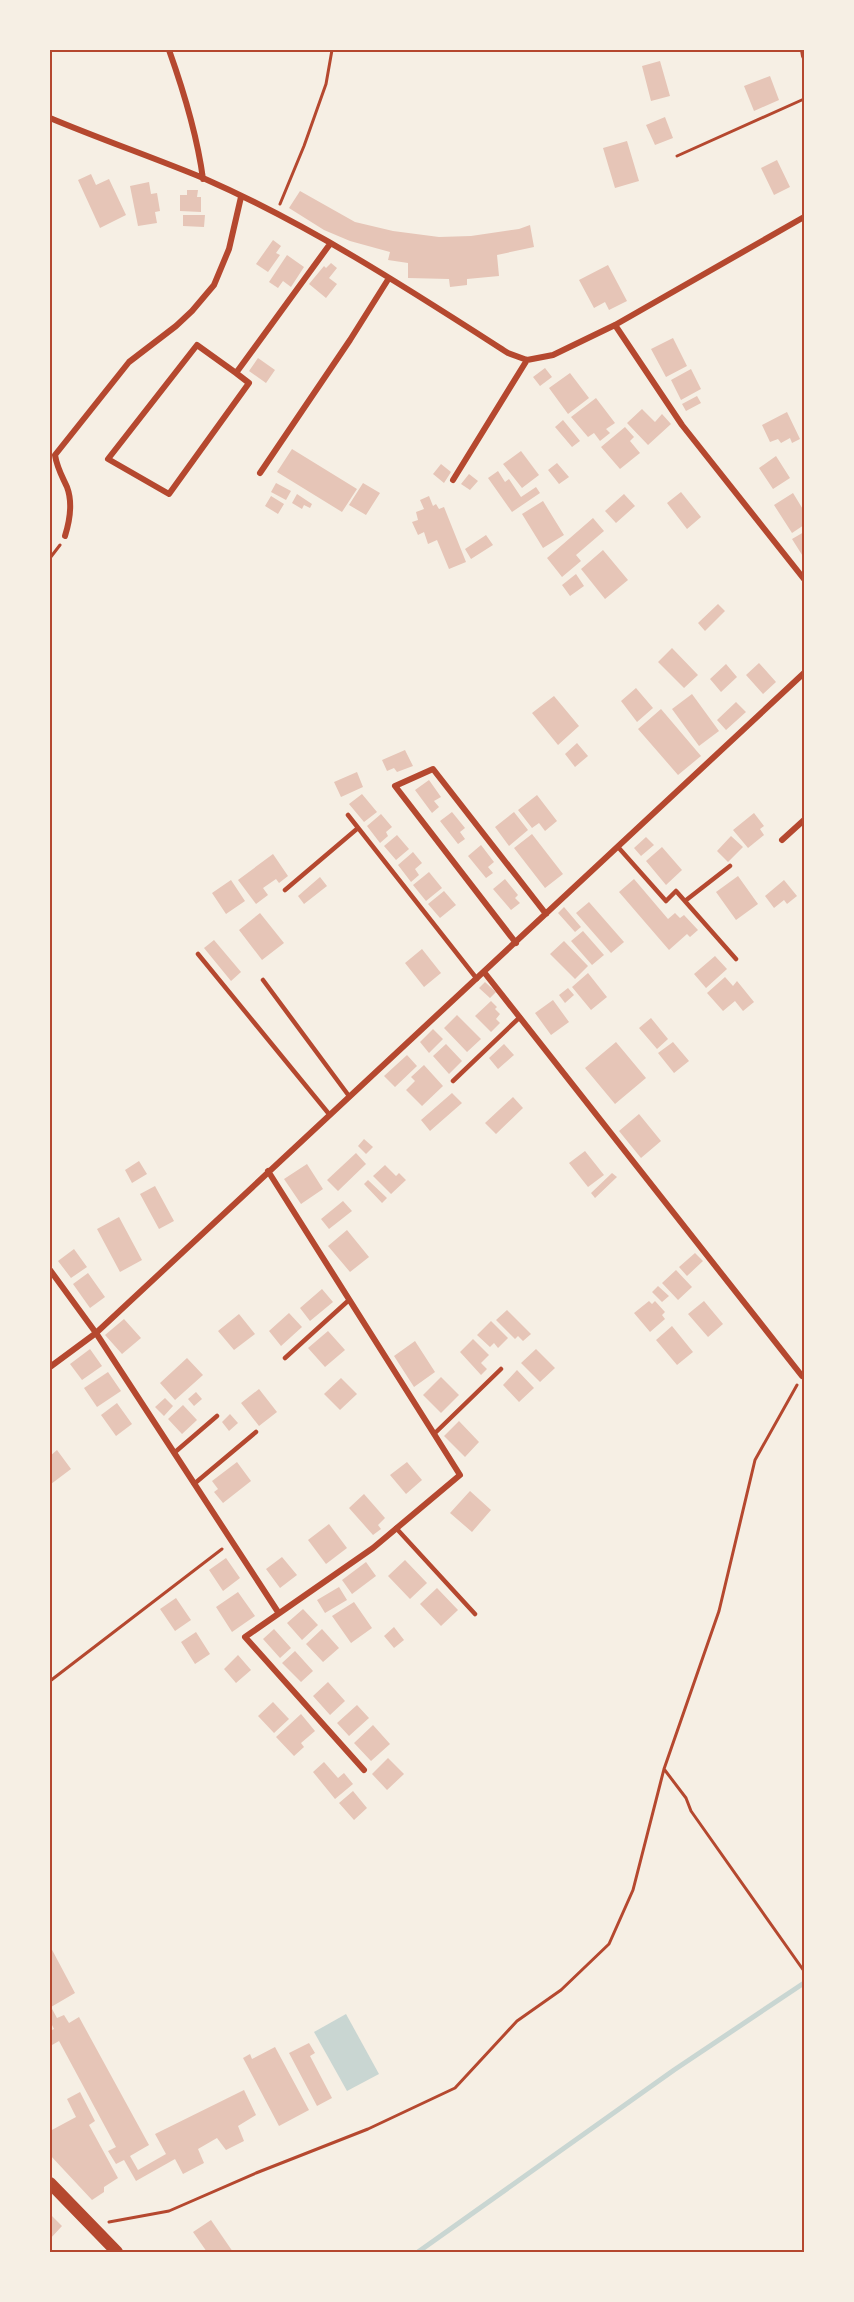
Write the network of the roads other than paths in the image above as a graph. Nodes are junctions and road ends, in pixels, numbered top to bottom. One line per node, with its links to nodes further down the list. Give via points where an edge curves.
1 (169, 50): 5 (street, via 200,153)
2 (802, 50): 3 (street)
3 (804, 56)
4 (50, 118): 5 (street)
5 (203, 178): 6 (street)
6 (241, 197): 8 (street); 13 (street, via 229,249 214,285 176,326 129,362)
7 (804, 217): 10 (street)
8 (330, 244): 9 (street); 12 (street)
9 (389, 278): 11 (street, via 508,353); 14 (street)
10 (615, 325): 11 (street, via 553,355); 17 (street, via 682,425)
11 (527, 360): 15 (street)
12 (236, 373): 12 (street, via 249,384 169,494 108,459 197,345)
13 (52, 454): 16 (street, via 70,500)
14 (260, 473)
15 (453, 480)
16 (65, 536)
17 (804, 579)
18 (804, 673): 23 (street)
19 (348, 814): 21 (lane)
20 (804, 820): 22 (street)
21 (358, 828): 25 (lane); 32 (lane)
22 (782, 840)
23 (618, 847): 26 (lane, via 666,901 676,891); 27 (street)
24 (730, 866): 26 (lane)
25 (285, 890)
26 (685, 901): 30 (lane)
27 (546, 915): 28 (street); 28 (street, via 433,769 396,786)
28 (516, 943): 31 (street)
29 (198, 954): 37 (lane)
30 (736, 959)
31 (484, 972): 32 (street); 34 (street)
32 (477, 979): 36 (street)
33 (263, 980): 36 (lane)
34 (520, 1017): 35 (lane); 45 (street)
35 (453, 1081)
36 (350, 1096): 37 (street)
37 (329, 1114): 38 (street)
38 (268, 1171): 40 (street); 41 (street)
39 (50, 1270): 41 (street)
40 (350, 1300): 42 (lane); 48 (street)
41 (96, 1333): 43 (street); 49 (street)
42 (285, 1358)
43 (50, 1367)
44 (501, 1369): 48 (lane)
45 (802, 1376)
46 (217, 1416): 49 (lane)
47 (256, 1432): 50 (lane)
48 (434, 1434): 51 (street, via 460,1475)
49 (174, 1453): 50 (street)
50 (194, 1484): 52 (street)
51 (396, 1528): 52 (street); 53 (lane)
52 (278, 1612): 54 (street, via 244,1636)
53 (475, 1614)
54 (364, 1770)
55 (50, 2183): 56 (main road)
56 (117, 2253)

